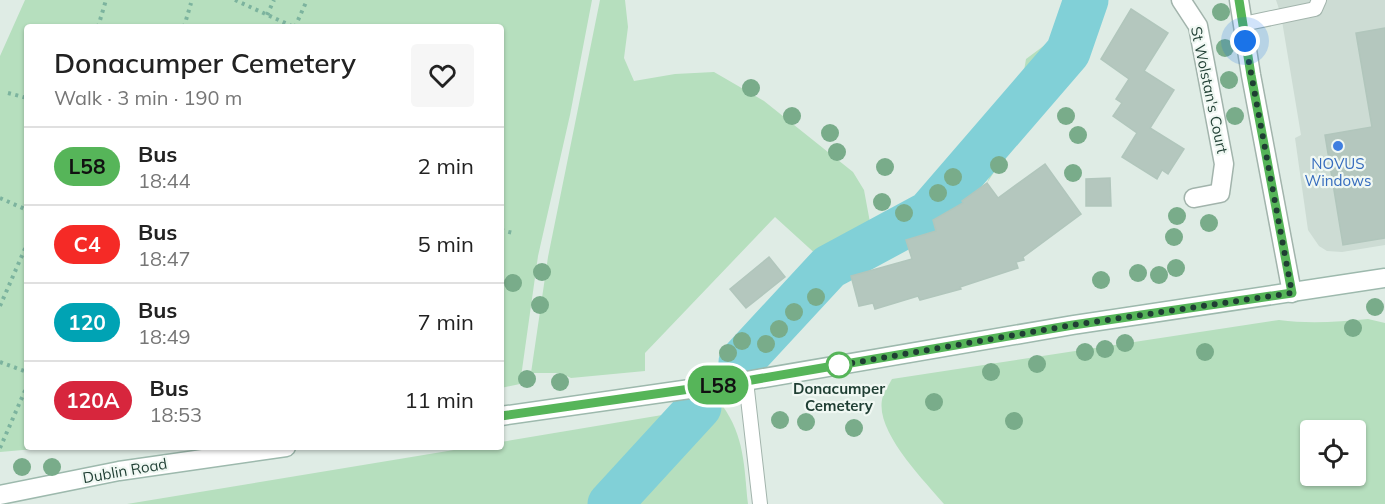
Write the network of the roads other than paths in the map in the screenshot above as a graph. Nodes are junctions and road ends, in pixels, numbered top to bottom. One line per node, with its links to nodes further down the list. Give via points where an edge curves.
1 (1181, 0): 5 (main road, St Wolstan's Court, via 1198,26 1224,164 1220,194)
2 (1239, 0): 4 (main road)
3 (1319, 0): 4 (lane, via 1315,9)
4 (1243, 24): 7 (main road)
5 (1194, 198)
6 (1385, 278): 7 (main road)
7 (1292, 293): 8 (main road, via 1073,325)
8 (746, 381): 9 (main road); 12 (lane)
9 (504, 416)
10 (265, 450): 11 (main road, Dublin Road, via 119,471)
11 (0, 495)
12 (760, 504)

